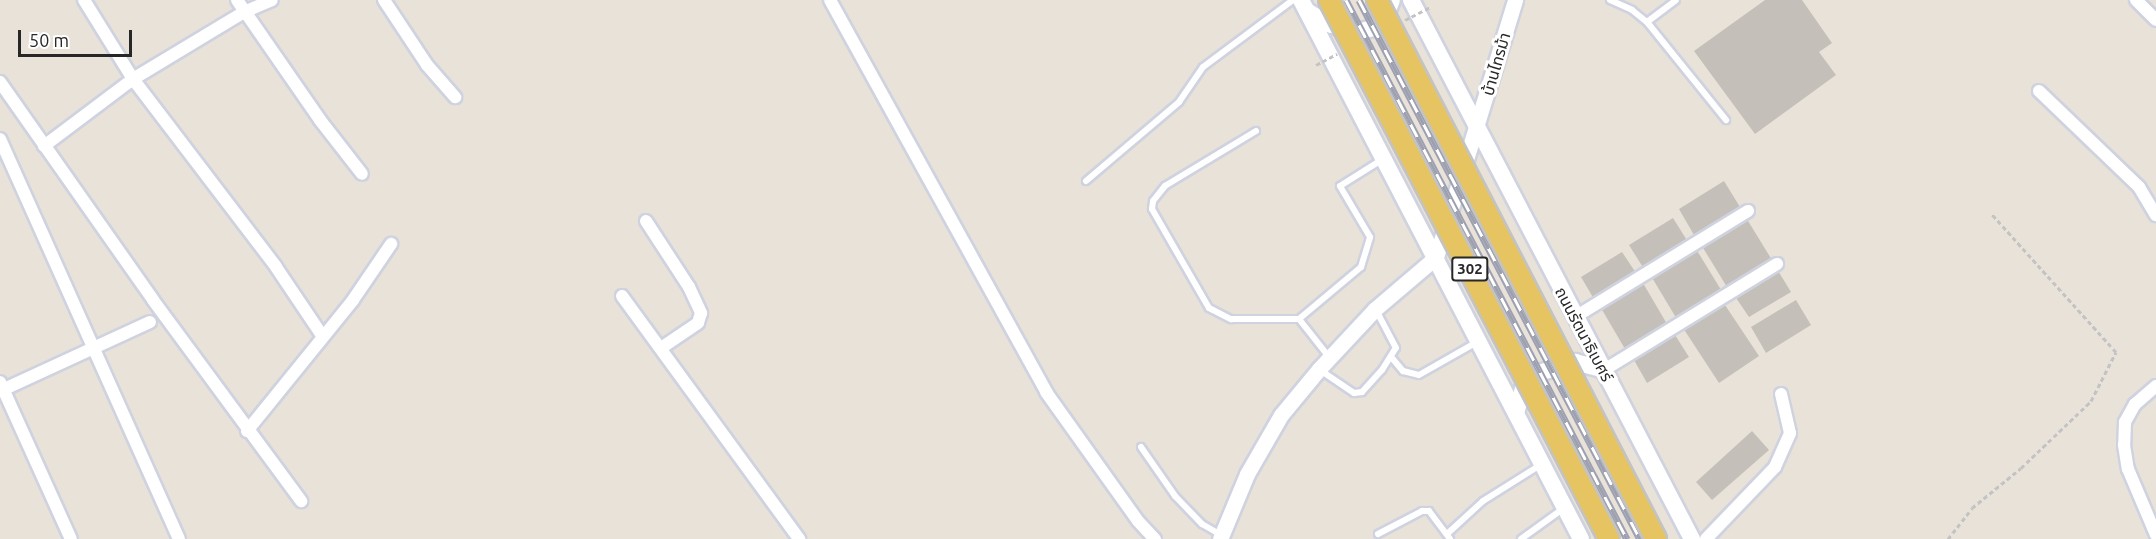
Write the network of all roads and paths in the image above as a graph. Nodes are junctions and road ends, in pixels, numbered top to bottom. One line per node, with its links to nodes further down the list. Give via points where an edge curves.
1 (84, 0): 23 (street)
2 (237, 0): 17 (street)
3 (272, 0): 17 (street)
4 (384, 0): 26 (street, via 427,65)
5 (830, 0): 71 (street, via 1046,392)
6 (1293, 0): 34 (lane, via 1203,67 1179,102)
7 (1329, 0): 74 (main road, 302, bridge)
8 (1377, 0): 75 (main road, ถนนรัตนาธิเบศร์ / 302, bridge)
9 (1392, 0): 15 (main road, via 1385,18 1373,28 1357,32 1329,24)
10 (1412, 0): 28 (main road, ถนนรัตนาธิเบศร์)
11 (1515, 0): 28 (street, บ้านไทรม้า)
12 (1610, 0): 19 (lane)
13 (1676, 0): 19 (lane)
14 (2136, 0): 18 (street)
15 (1304, 6): 32 (main road, 302)
16 (1430, 7): 20 (path, bridge)
17 (244, 12): 23 (street); 33 (street)
18 (2156, 20)
19 (1647, 22): 27 (lane)
20 (1399, 23)
21 (1347, 49): 22 (path, bridge)
22 (1316, 65)
23 (133, 79): 31 (street); 47 (street, via 276,267)
24 (0, 82): 31 (street)
25 (2038, 91): 35 (street)
26 (455, 97)
27 (1726, 120)
28 (1477, 128): 40 (street, 302); 44 (main road, ถนนรัตนาธิเบศร์)
29 (1256, 131): 45 (lane, via 1165,186 1152,208 1209,308 1220,316 1240,320)
30 (0, 139): 49 (street)
31 (44, 146): 59 (street)
32 (1384, 159): 40 (main road, 302); 45 (lane, via 1340,186 1370,237 1361,267)
33 (362, 174)
34 (1086, 181)
35 (2154, 206)
36 (1749, 211): 44 (street)
37 (1991, 213): 78 (path, via 2116,352 2091,401 2021,468 1972,508)
38 (646, 221): 50 (street, via 701,313 698,323)
39 (391, 244): 47 (street, via 374,273)
40 (1436, 257): 43 (street); 48 (main road, 302)
41 (1777, 264): 54 (street)
42 (622, 296): 50 (street)
43 (1376, 309): 51 (street); 52 (lane, via 1396,344)
44 (1575, 317): 54 (main road, ถนนรัตนาธิเบศร์)
45 (1299, 318): 51 (lane)
46 (150, 322): 49 (street)
47 (323, 337): 59 (street)
48 (1479, 341): 52 (lane, via 1419,375 1403,371); 58 (main road, 302)
49 (94, 348): 56 (street); 69 (street)
50 (661, 348): 70 (street)
51 (1330, 357): 53 (street)
52 (1392, 358): 53 (lane, via 1362,392 1354,393)
53 (1319, 369): 67 (street, via 1272,428 1247,474)
54 (1604, 370): 58 (main road, via 1575,362 1539,373 1522,389); 76 (main road, ถนนรัตนาธิเบศร์)
55 (2156, 386): 65 (street, via 2135,405 2125,422 2124,445 2128,469)
56 (1, 388): 68 (street)
57 (1781, 394): 77 (street, via 1790,433 1775,467)
58 (1516, 412): 61 (main road, 302)
59 (248, 431): 62 (street)
60 (1141, 447): 67 (lane, via 1175,496)
61 (1542, 463): 63 (main road, 302); 66 (lane, via 1483,501)
62 (301, 501)
63 (1565, 508): 72 (lane); 73 (main road, 302)
64 (1378, 534): 66 (lane, via 1429,511)
65 (2156, 535)
66 (1448, 536)
67 (1221, 537)
68 (71, 539)
69 (179, 539)
70 (799, 539)
71 (1155, 539)
72 (1521, 539)
73 (1581, 539)
74 (1609, 539)
75 (1656, 539)
76 (1692, 539)
77 (1706, 539)
78 (1948, 539)

